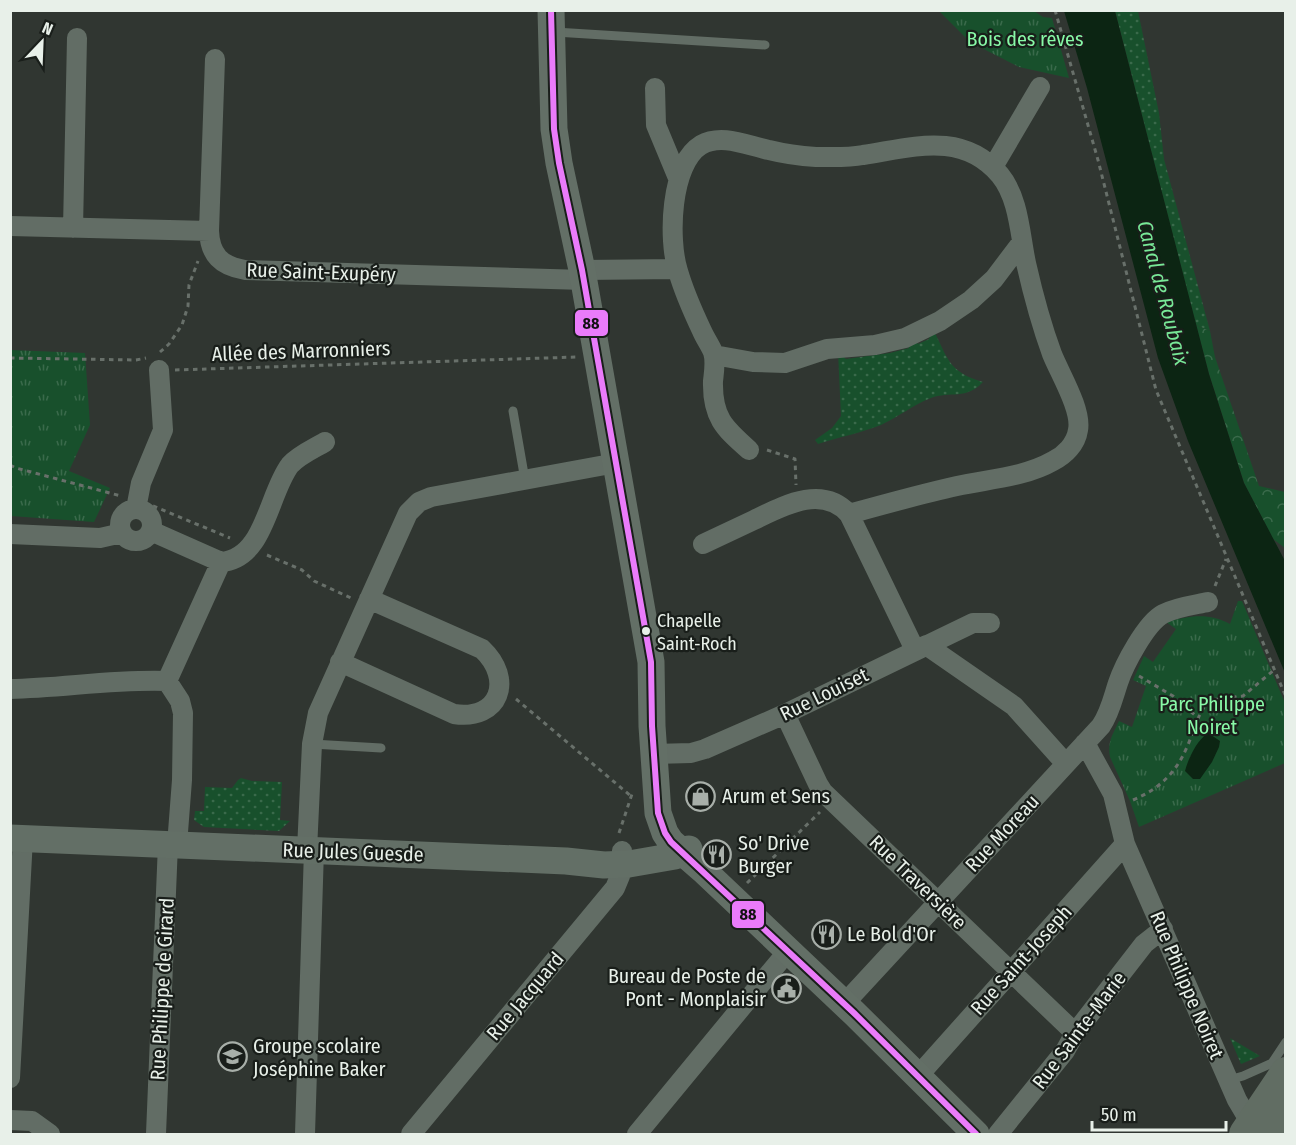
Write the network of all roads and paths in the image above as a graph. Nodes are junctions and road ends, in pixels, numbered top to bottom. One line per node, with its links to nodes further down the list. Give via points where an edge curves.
1 (1055, 10): 34 (path, via 1098,160 1156,390)
2 (552, 21): 4 (lane); 15 (main road, via 554,129)
3 (77, 38): 11 (street)
4 (765, 45)
5 (215, 59): 12 (street)
6 (1040, 87): 8 (street)
7 (654, 88): 9 (street, via 656,125)
8 (993, 167): 9 (street, via 968,152 936,145 831,157 782,153 720,140 702,144 691,154); 13 (street, via 1012,194)
9 (678, 178): 14 (street, via 674,231)
10 (10, 226): 11 (street)
11 (73, 228): 12 (street)
12 (209, 231): 15 (street, Rue Saint-Exupéry, via 216,257 227,266 245,270); 19 (path, via 189,285 182,324 161,351)
13 (1022, 242): 16 (street, via 994,279 971,300 905,338 827,349 785,363); 29 (street, via 1050,349 1077,411 1079,428 1074,442 1061,457 1032,470)
14 (677, 269): 15 (street); 16 (street)
15 (583, 275): 17 (main road)
16 (714, 355): 23 (street, via 715,410 723,425)
17 (598, 356): 20 (path, Allée des Marronniers); 24 (main road)
18 (10, 358): 19 (path, Allée des Marronniers)
19 (136, 360): 20 (path, Allée des Marronniers, via 145,370)
20 (159, 370): 27 (street, via 163,430)
21 (513, 411): 26 (lane)
22 (325, 442): 35 (street, via 291,464 251,547 233,560)
23 (749, 450): 28 (path, via 770,450 795,459 795,490)
24 (616, 463): 26 (street); 52 (main road, via 659,693)
25 (10, 465): 27 (path)
26 (525, 480): 36 (street, via 419,502 405,519)
27 (136, 505): 30 (street, via 149,516); 31 (street, via 124,515)
28 (779, 508): 29 (street, via 819,499 833,502); 33 (street)
29 (849, 513): 39 (street)
30 (151, 531): 31 (street, via 137,541); 35 (street)
31 (122, 533): 32 (street, via 100,538)
32 (10, 534)
33 (703, 544)
34 (1226, 559): 37 (path); 42 (path)
35 (221, 562): 43 (street)
36 (369, 599): 40 (street); 45 (street, via 482,649 498,672)
37 (1208, 602): 41 (street, Rue Moreau, via 1160,615)
38 (990, 623): 39 (street, Rue Louiset, via 973,623)
39 (920, 647): 47 (street, Rue Louiset); 53 (street, via 1014,706)
40 (340, 662): 45 (street, via 454,714 477,713); 50 (street, via 318,713)
41 (1124, 669): 48 (path, via 1173,696); 49 (street, Rue Moreau, via 1109,713)
42 (1274, 669): 46 (path); 48 (path, via 1243,696 1209,700)
43 (167, 681): 44 (street); 58 (street, Rue Philippe de Girard, via 183,713 182,780)
44 (10, 689)
45 (498, 694): 54 (path, via 513,697)
46 (1286, 697)
47 (786, 714): 52 (street, Rue Louiset, via 698,752); 55 (street, Rue Traversière, via 818,784)
48 (1197, 718): 56 (path, via 1187,746 1169,776 1154,790)
49 (1085, 743): 53 (street, Rue Moreau); 59 (street, via 1113,795)
50 (312, 744): 51 (lane); 61 (street)
51 (381, 748)
52 (661, 754): 60 (main road)
53 (1066, 764): 64 (street, Rue Moreau)
54 (632, 797)
55 (832, 800): 63 (path); 64 (street, Rue Traversière)
56 (1127, 802)
57 (17, 838): 58 (main road, Rue Jules Guesde); 73 (street)
58 (173, 844): 61 (main road, Rue Jules Guesde); 79 (street, Rue Philippe de Girard)
59 (1125, 844): 65 (street, Rue Philippe Noiret); 67 (street, Rue Saint-Joseph)
60 (683, 846): 62 (main road, Rue Jules Guesde); 63 (main road)
61 (311, 850): 62 (main road, Rue Jules Guesde, via 566,861); 80 (street)
62 (622, 858): 81 (street, Rue Jacquard, via 615,888)
63 (732, 898): 66 (main road)
64 (938, 902): 67 (street, Rue Traversière); 68 (street, Rue Moreau)
65 (1163, 929): 69 (street, Rue Sainte-Marie, via 1144,944); 74 (street, Rue Philippe Noiret)
66 (788, 951): 68 (main road); 82 (street)
67 (1011, 971): 69 (street, Rue Traversière); 72 (street, Rue Saint-Joseph)
68 (844, 1004): 72 (main road)
69 (1075, 1033): 84 (street, Rue Sainte-Marie)
70 (1286, 1042): 74 (lane, via 1272,1063)
71 (1286, 1073): 77 (main road)
72 (918, 1076): 83 (main road)
73 (10, 1078)
74 (1229, 1080): 77 (street, Rue Philippe Noiret, via 1240,1108)
75 (1286, 1119): 77 (main road)
76 (10, 1120): 78 (street, via 32,1121)
77 (1257, 1132)
78 (50, 1134)
79 (156, 1134)
80 (305, 1134)
81 (411, 1134)
82 (637, 1134)
83 (976, 1134)
84 (998, 1134)

